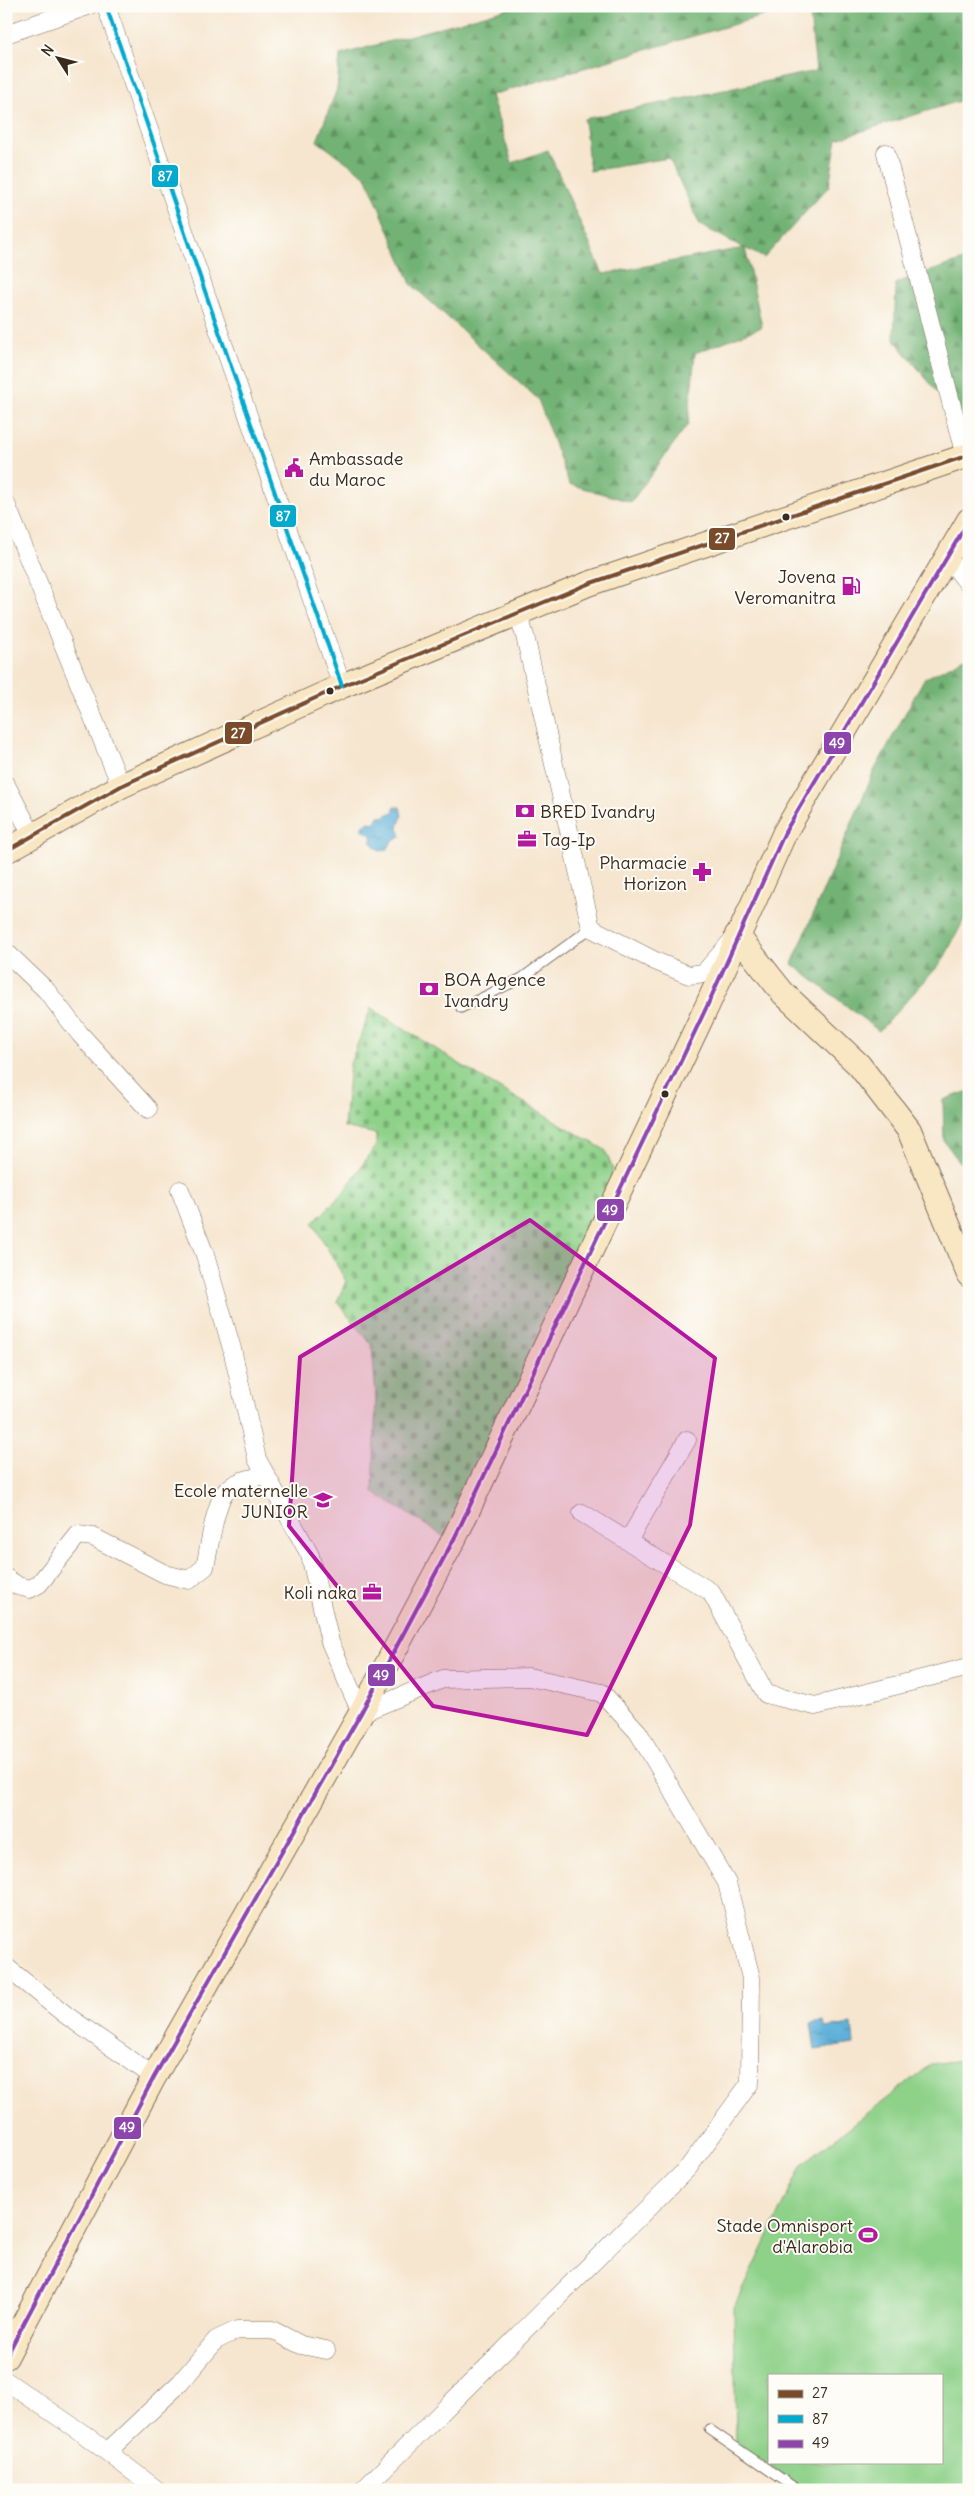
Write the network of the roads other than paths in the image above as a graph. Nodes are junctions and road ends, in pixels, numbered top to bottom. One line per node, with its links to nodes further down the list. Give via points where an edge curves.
1 (88, 6): 3 (street)
2 (106, 6): 11 (street)
3 (6, 34)
4 (886, 154): 5 (street)
5 (967, 456): 10 (street, via 588,584)
6 (6, 504): 13 (street)
7 (969, 520): 8 (street)
8 (947, 557): 9 (street); 17 (street, via 785,832)
9 (969, 585)
10 (518, 613): 11 (street); 16 (street)
11 (342, 686): 13 (street)
12 (6, 785): 14 (street)
13 (121, 786): 14 (street)
14 (32, 835): 15 (street)
15 (6, 851)
16 (591, 928): 17 (street, via 689,975 704,973); 19 (lane, via 522,978)
17 (737, 935): 22 (street, via 783,993 859,1065 909,1130); 29 (street, via 708,1004 455,1537)
18 (6, 952): 20 (street, via 46,990 80,1034)
19 (461, 1008)
20 (148, 1109)
21 (180, 1190): 24 (street, via 205,1255 232,1348 257,1459)
22 (969, 1275)
23 (687, 1440): 26 (street)
24 (266, 1475): 27 (street, via 242,1480 225,1492 214,1523 205,1567 189,1580 165,1574 93,1537 78,1536 39,1584 30,1589); 29 (street, via 310,1555 330,1642)
25 (582, 1513): 26 (street)
26 (628, 1541): 28 (street, via 711,1592 766,1694 815,1706)
27 (6, 1578)
28 (969, 1668)
29 (361, 1713): 31 (street); 38 (street, via 443,1678 529,1677 602,1693 638,1732 727,1883 751,1978 750,2083 688,2168)
30 (6, 1967): 31 (street, via 66,2015)
31 (154, 2077): 33 (street)
32 (326, 2350): 36 (street, via 301,2345 272,2330 237,2330 216,2340 180,2383)
33 (7, 2353)
34 (6, 2381): 36 (street)
35 (708, 2429): 39 (lane)
36 (107, 2452): 37 (street)
37 (157, 2490)
38 (363, 2490)
39 (798, 2490)

